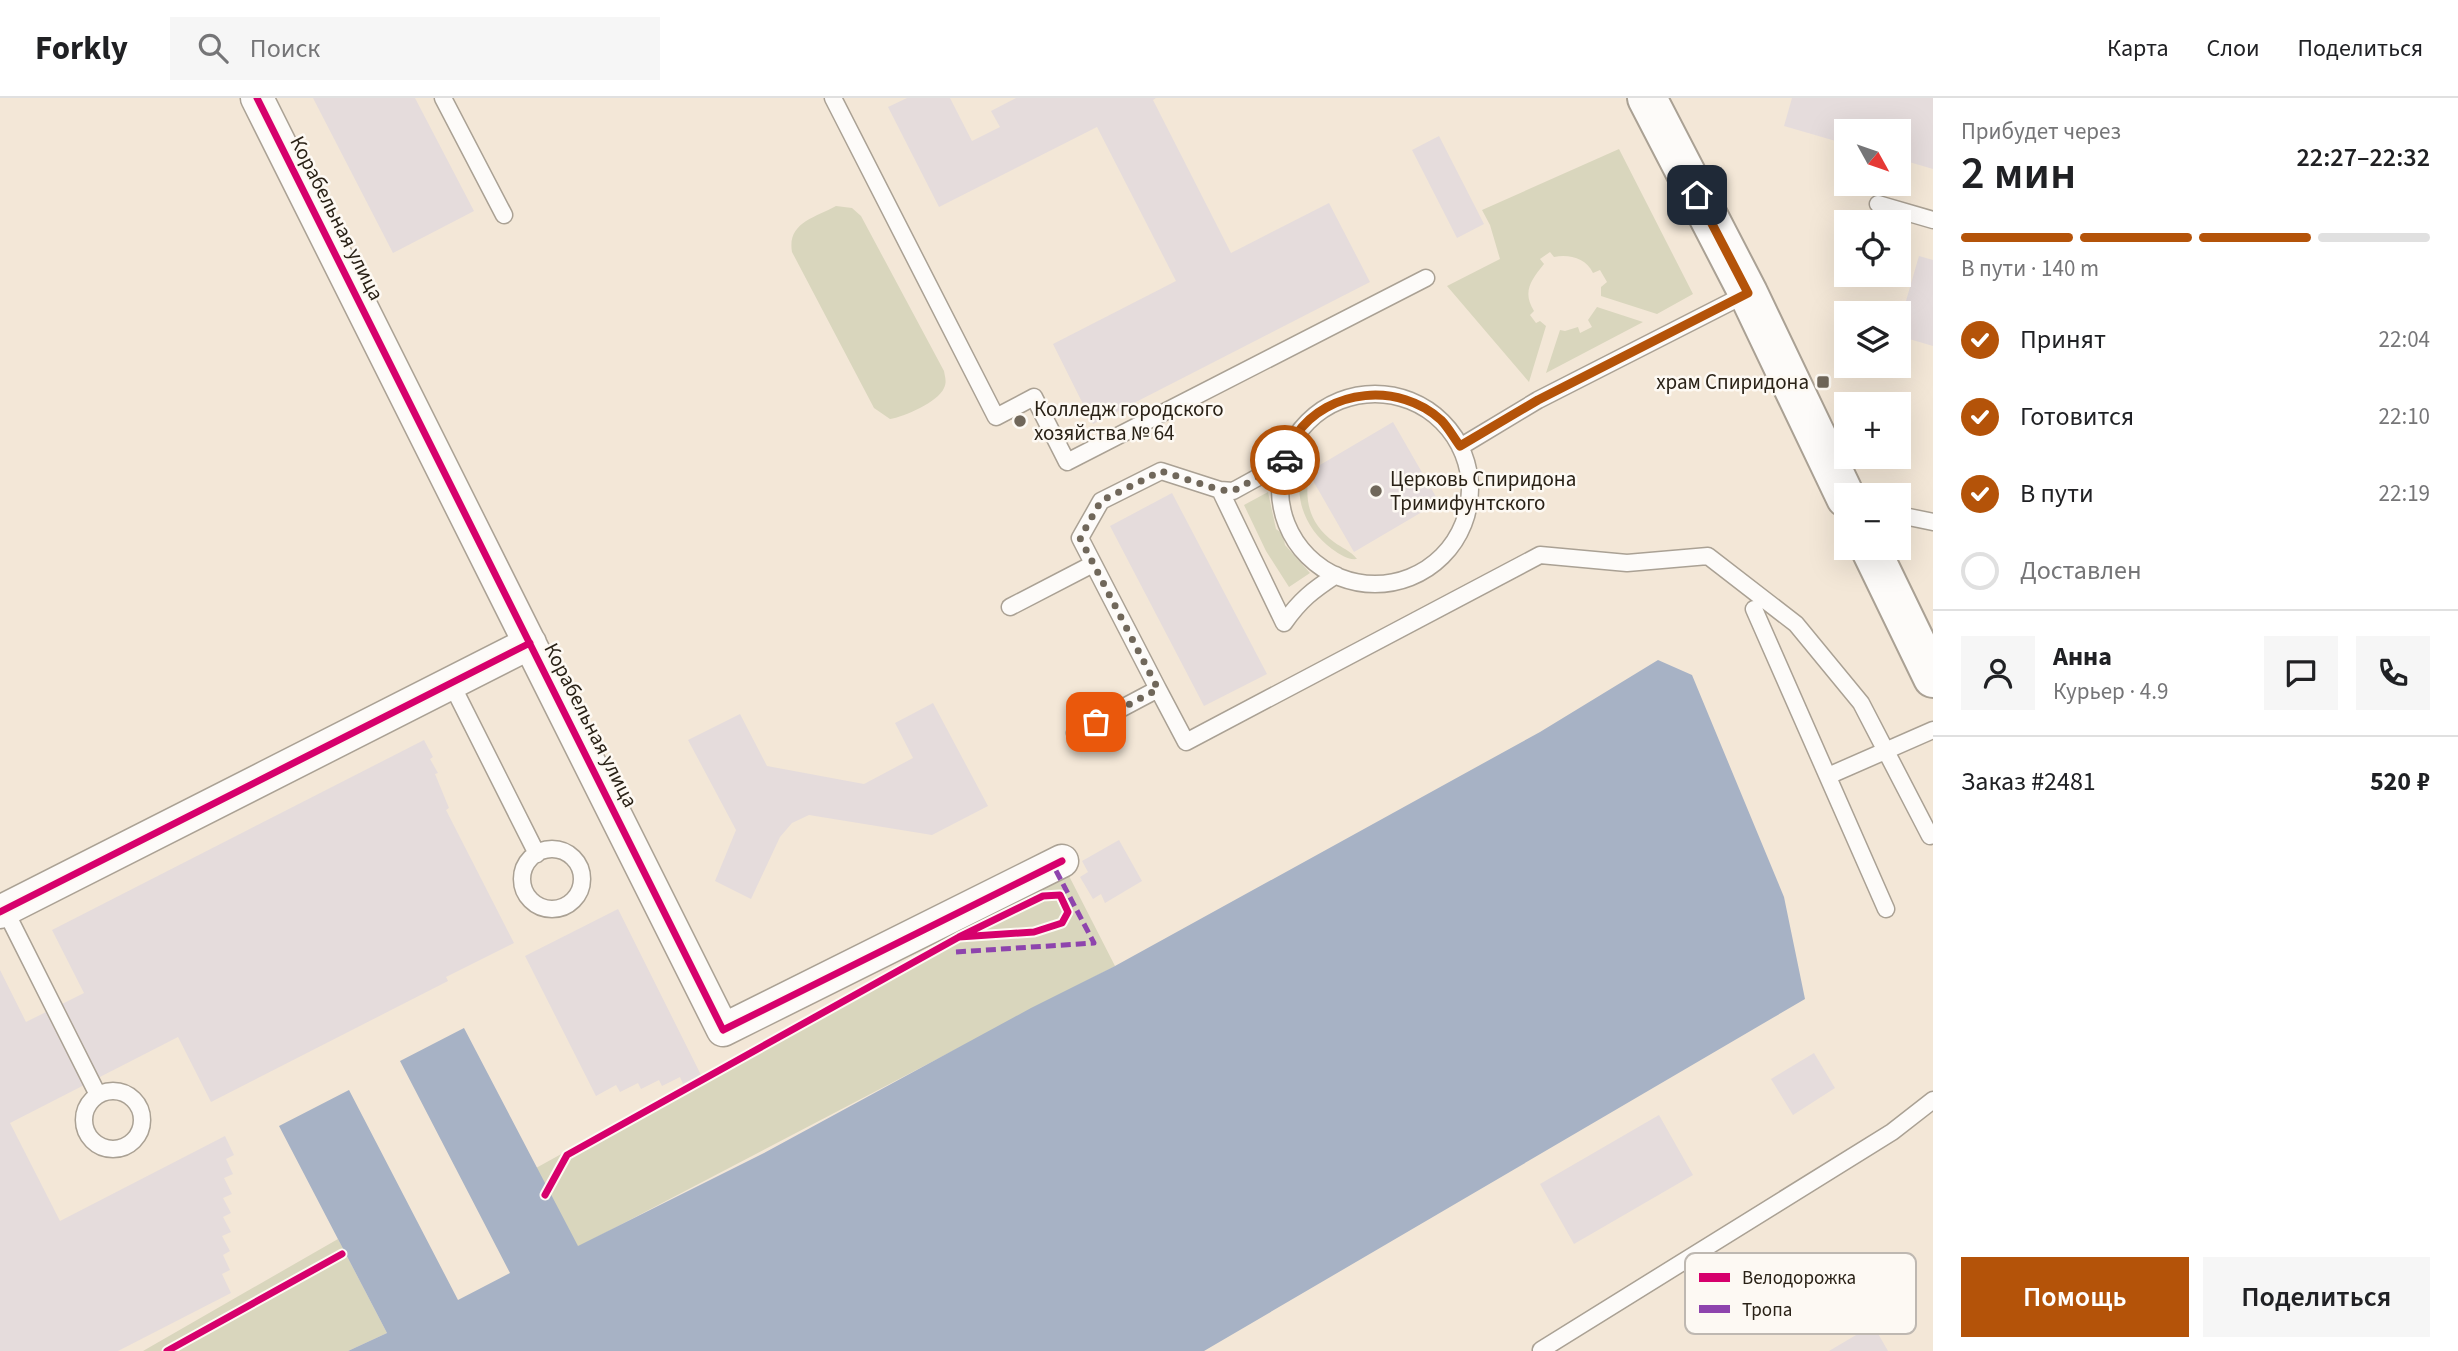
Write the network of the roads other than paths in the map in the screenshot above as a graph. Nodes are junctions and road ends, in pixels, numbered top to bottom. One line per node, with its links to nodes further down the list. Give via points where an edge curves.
1 (257, 98): 21 (street, Корабельная улица)
2 (443, 98): 6 (lane)
3 (834, 98): 8 (lane, via 996,417 1034,397 1067,462)
4 (1647, 98): 9 (street)
5 (1878, 204): 7 (lane)
6 (504, 215)
7 (1933, 220)
8 (1426, 278)
9 (1748, 293): 10 (lane, via 1538,400); 12 (street)
10 (1460, 446): 11 (lane, via 1441,420 1413,402 1382,394 1349,397 1320,411 1296,434); 18 (lane, via 1469,476 1469,508 1458,536 1438,561 1412,577 1382,585 1351,582)
11 (1282, 464): 13 (lane, via 1233,491); 18 (lane, via 1279,497 1286,524 1300,549 1322,570)
12 (1839, 483)
13 (1220, 490): 17 (lane, via 1161,471 1101,501 1080,538); 18 (lane, via 1284,623 1298,603)
14 (1911, 517): 15 (lane)
15 (1933, 522)
16 (1876, 560): 22 (street)
17 (1093, 564): 19 (lane); 24 (lane)
18 (1336, 575)
19 (1010, 607)
20 (1754, 609): 28 (lane)
21 (530, 643): 23 (street); 31 (street, Корабельная улица, via 723,1030)
22 (1933, 678)
23 (451, 683): 30 (lane); 33 (street)
24 (1158, 689): 26 (lane); 27 (lane, via 1186,742 1540,555 1628,563 1709,556 1796,624 1861,703)
25 (1933, 730): 27 (lane)
26 (1075, 733)
27 (1885, 750): 28 (lane); 29 (lane)
28 (1828, 776): 32 (lane)
29 (1933, 835)
30 (537, 854)
31 (1062, 861)
32 (1886, 909)
33 (3, 911): 34 (lane)
34 (98, 1095)
35 (1933, 1101): 36 (lane, via 1892,1132)
36 (1697, 1253)
37 (1685, 1261): 38 (lane)
38 (1541, 1350)

